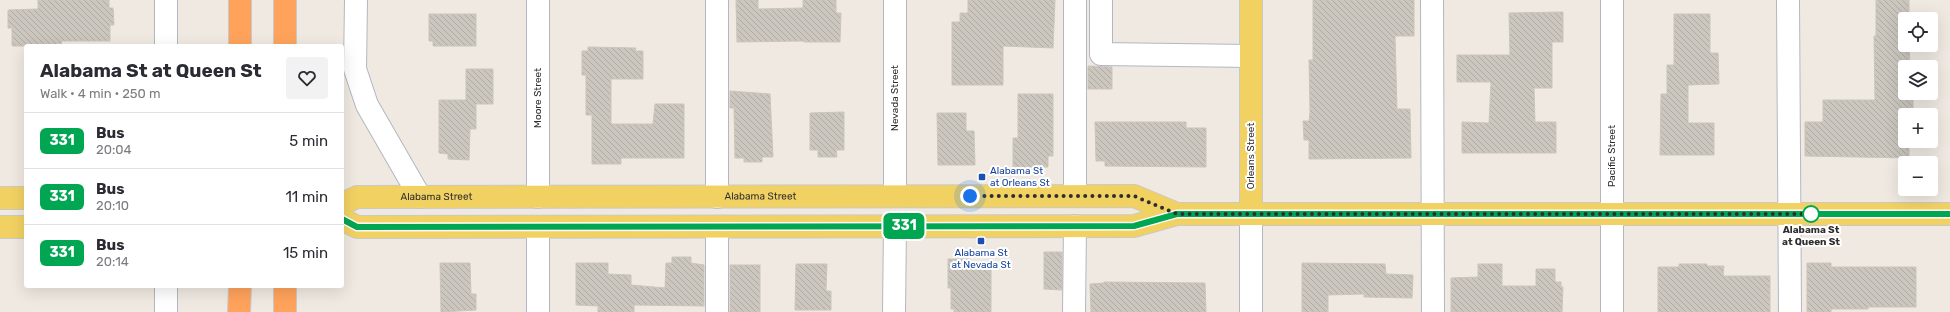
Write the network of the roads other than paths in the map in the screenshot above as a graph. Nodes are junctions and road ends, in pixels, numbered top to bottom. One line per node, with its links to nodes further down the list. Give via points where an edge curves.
1 (166, 0): 16 (street)
2 (240, 0): 17 (highway)
3 (285, 0): 18 (highway)
4 (356, 0): 22 (street, via 355,69 367,104)
5 (538, 0): 23 (street, Moore Street)
6 (717, 0): 24 (street)
7 (895, 0): 20 (street, Nevada Street)
8 (1075, 0): 14 (street)
9 (1101, 0): 15 (street)
10 (1251, 0): 19 (main road, Orleans Street)
11 (1432, 0): 30 (street)
12 (1612, 0): 31 (street, Pacific Street)
13 (1788, 0): 32 (street)
14 (1075, 27): 15 (street); 21 (street)
15 (1101, 27): 19 (street, via 1100,54)
16 (166, 44)
17 (240, 44)
18 (285, 44)
19 (1251, 56): 29 (main road, Orleans Street)
20 (895, 196): 21 (main road, Alabama Street); 24 (main road, Alabama Street)
21 (1075, 196): 28 (main road, Alabama Street, via 1134,196)
22 (420, 197): 23 (main road, Alabama Street); 27 (main road, Alabama Street, via 357,197)
23 (538, 197): 24 (main road, Alabama Street)
24 (717, 197)
25 (0, 198): 26 (main road)
26 (24, 198)
27 (344, 203)
28 (1177, 214): 29 (main road, Alabama Street); 36 (main road, Alabama Street, via 1134,226)
29 (1251, 214): 30 (main road, Alabama Street); 51 (street, Orleans Street)
30 (1432, 214): 31 (main road, Alabama Street); 52 (street)
31 (1612, 214): 32 (main road, Alabama Street); 53 (street, Pacific Street)
32 (1790, 214): 33 (main road, Alabama Street); 54 (street)
33 (1950, 214)
34 (344, 220): 39 (main road, Alabama Street, via 357,227)
35 (895, 226): 36 (main road, Alabama Street); 40 (main road, Alabama Street); 49 (street)
36 (1075, 226): 50 (street)
37 (0, 227): 38 (main road)
38 (24, 227)
39 (538, 227): 40 (main road, Alabama Street); 47 (street)
40 (717, 227): 48 (street)
41 (166, 288): 44 (street)
42 (240, 288): 45 (highway)
43 (285, 288): 46 (highway)
44 (166, 312)
45 (240, 312)
46 (285, 312)
47 (538, 312)
48 (717, 312)
49 (894, 312)
50 (1074, 312)
51 (1251, 312)
52 (1432, 312)
53 (1612, 312)
54 (1790, 312)

